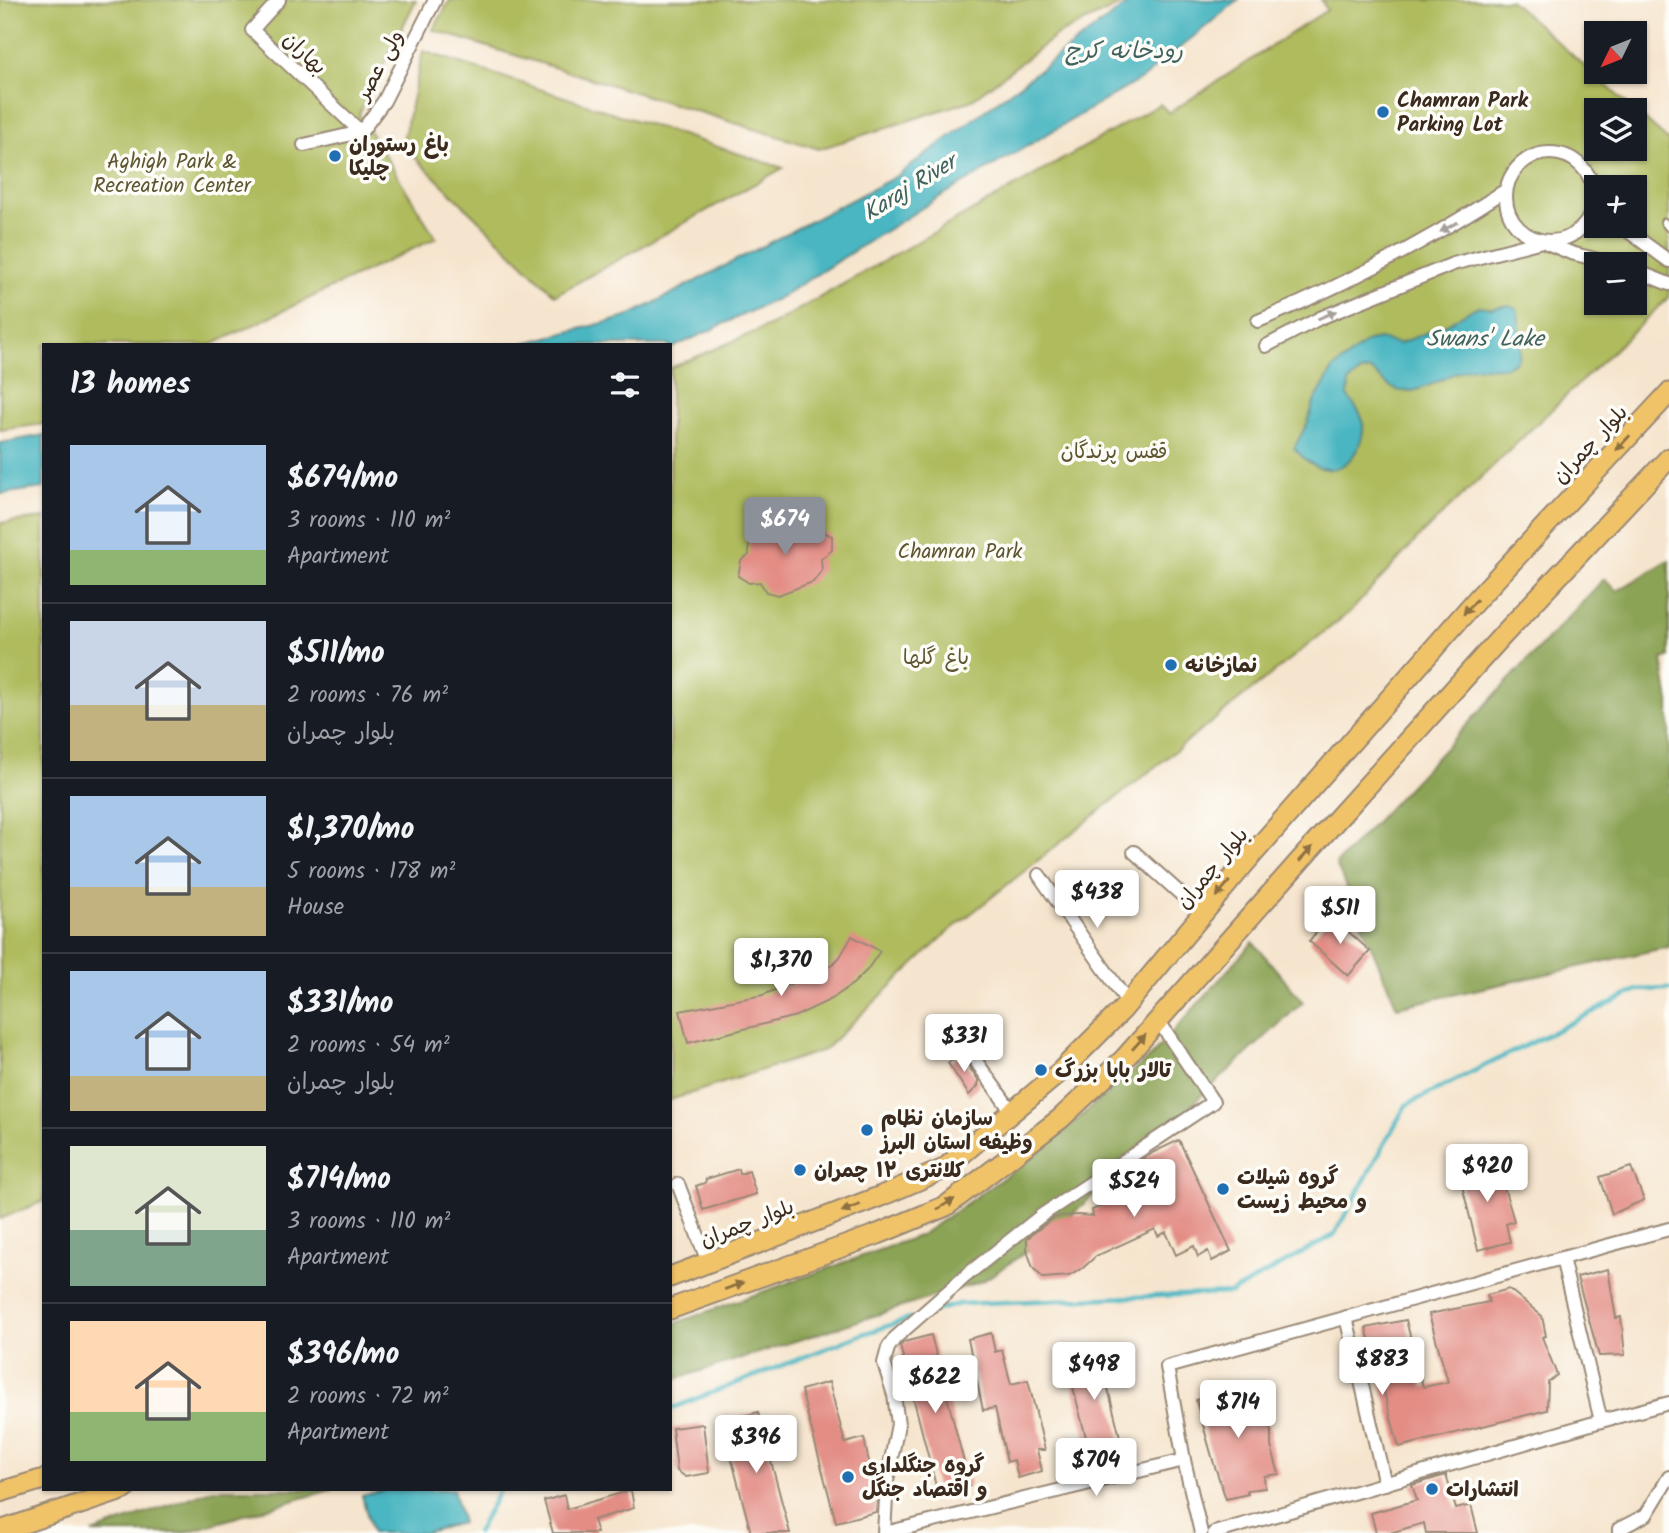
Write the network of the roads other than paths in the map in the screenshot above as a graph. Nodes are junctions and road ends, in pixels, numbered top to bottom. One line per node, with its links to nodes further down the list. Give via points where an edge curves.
1 (279, 0): 3 (street, بهاران, via 252,30)
2 (435, 0): 3 (street, ولی عصر, via 384,101)
3 (361, 132): 4 (street, ولی عصر)
4 (304, 145)
5 (1589, 175): 6 (street, via 1571,158 1544,153 1519,166)
6 (1506, 190): 9 (street, via 1510,217 1518,228); 14 (street, one-way to 14, via 1452,226)
7 (1584, 226): 9 (street, via 1570,238)
8 (1637, 238): 11 (street)
9 (1542, 241): 10 (street); 15 (street, one-way to 9, via 1320,318 1453,264)
10 (1584, 256)
11 (1669, 261)
12 (1647, 275): 13 (street)
13 (1669, 284)
14 (1258, 321)
15 (1266, 346)
16 (1669, 393): 20 (main road, بلوار چمران, one-way to 20, via 1443,637)
17 (1669, 458): 22 (main road, one-way to 17, via 1485,655)
18 (1135, 852): 20 (street)
19 (1039, 875): 21 (street)
20 (1203, 914): 21 (main road, بلوار چمران)
21 (1128, 1003): 24 (main road, بلوار چمران, via 1061,1071)
22 (1158, 1020): 30 (main road, one-way to 22, via 946,1206 1060,1119); 42 (street, via 1213,1102 1042,1215 895,1338 884,1363 898,1424 887,1481)
23 (936, 1044): 24 (street, via 956,1032)
24 (1012, 1112): 28 (main road, بلوار چمران, one-way to 28, via 944,1169)
25 (678, 1184): 28 (street)
26 (1669, 1229): 27 (street)
27 (1562, 1258): 31 (street); 33 (street)
28 (708, 1262): 29 (main road, بلوار چمران)
29 (672, 1276)
30 (672, 1308)
31 (1346, 1317): 34 (street, via 1167,1367); 37 (street)
32 (1669, 1403): 33 (street)
33 (1601, 1421): 37 (street)
34 (1184, 1460): 40 (street); 43 (street)
35 (1669, 1477): 45 (street, via 1646,1515)
36 (42, 1480): 39 (main road)
37 (1385, 1484): 44 (street)
38 (119, 1491): 41 (main road)
39 (0, 1492)
40 (921, 1529): 42 (street)
41 (0, 1531)
42 (884, 1533)
43 (1201, 1533)
44 (1214, 1533)
45 (1619, 1533)

